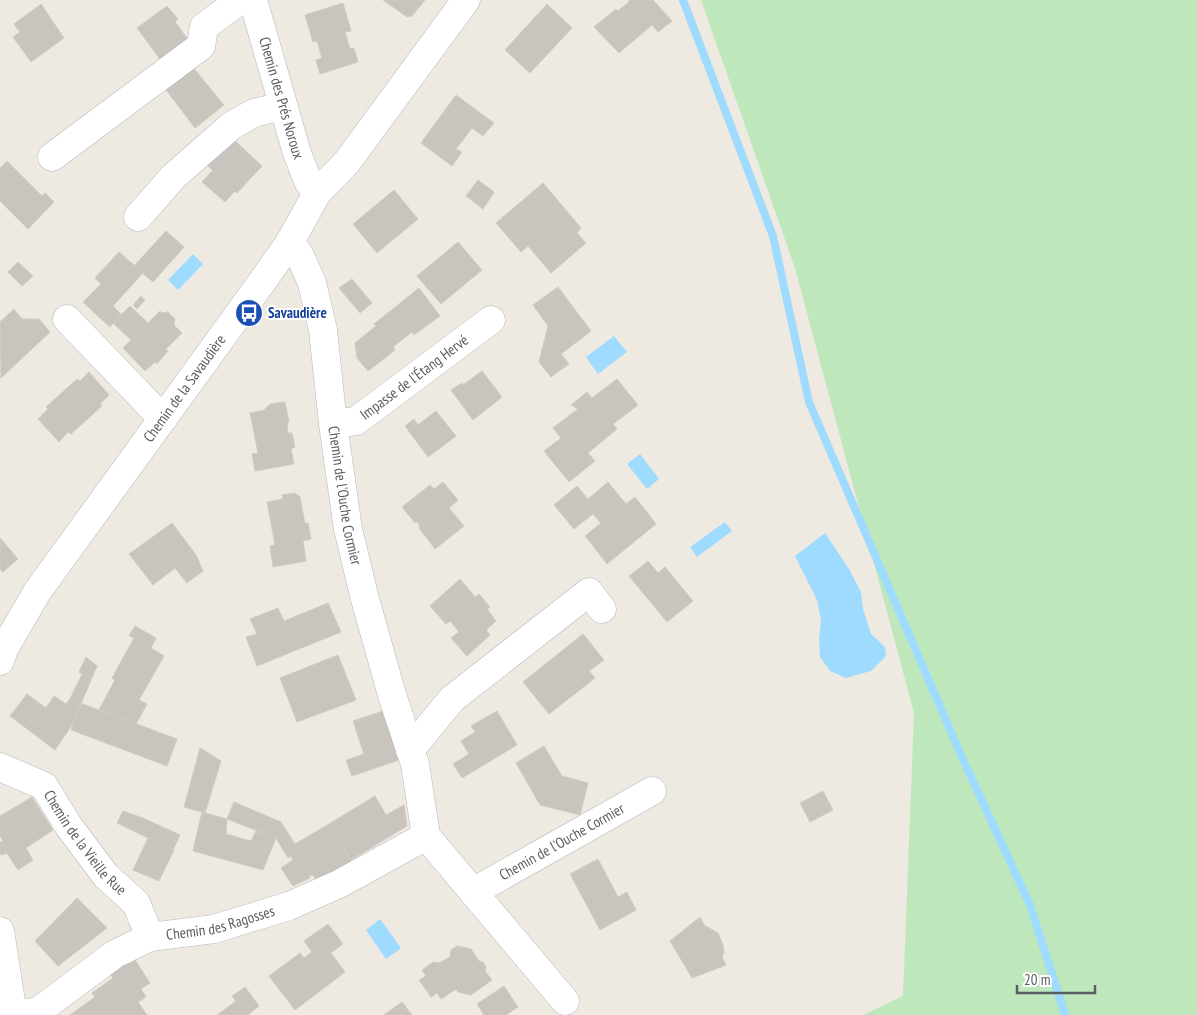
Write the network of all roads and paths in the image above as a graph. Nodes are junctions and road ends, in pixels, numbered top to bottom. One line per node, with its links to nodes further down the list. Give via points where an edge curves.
1 (240, 0): 5 (street, via 204,27 201,46)
2 (252, 0): 4 (street, Chemin des Prés Noroux)
3 (466, 0): 6 (street, Chemin de la Savaudière, via 347,162)
4 (283, 106): 6 (street, Chemin des Prés Noroux, via 308,181); 7 (street, via 254,113 231,126 173,177)
5 (52, 157)
6 (317, 193): 8 (street, Chemin de la Savaudière)
7 (138, 217)
8 (290, 242): 11 (street, Chemin de la Savaudière); 12 (street, Chemin de l'Ouche Cormier, via 312,283 321,321)
9 (66, 319): 11 (street)
10 (491, 320): 12 (street, Impasse de l’Étang Hervé, via 356,421)
11 (163, 419): 14 (street, Chemin de la Savaudière, via 38,592)
12 (333, 424): 15 (street, Chemin de l'Ouche Cormier, via 348,529 360,582)
13 (590, 592): 15 (street, via 452,699)
14 (0, 661)
15 (410, 750): 18 (street, Chemin de l'Ouche Cormier)
16 (0, 767): 21 (street, Chemin de la Vieille Rue, via 44,786 106,876 136,903)
17 (652, 791): 19 (street, Chemin de l'Ouche Cormier)
18 (426, 836): 19 (street); 21 (street, Chemin des Ragosses, via 339,884 289,906 214,929)
19 (473, 892): 22 (street)
20 (0, 931): 23 (street)
21 (150, 938): 24 (street, Chemin des Ragosses, via 115,954 40,1010)
22 (565, 1001)
23 (13, 1015)
24 (19, 1015)

